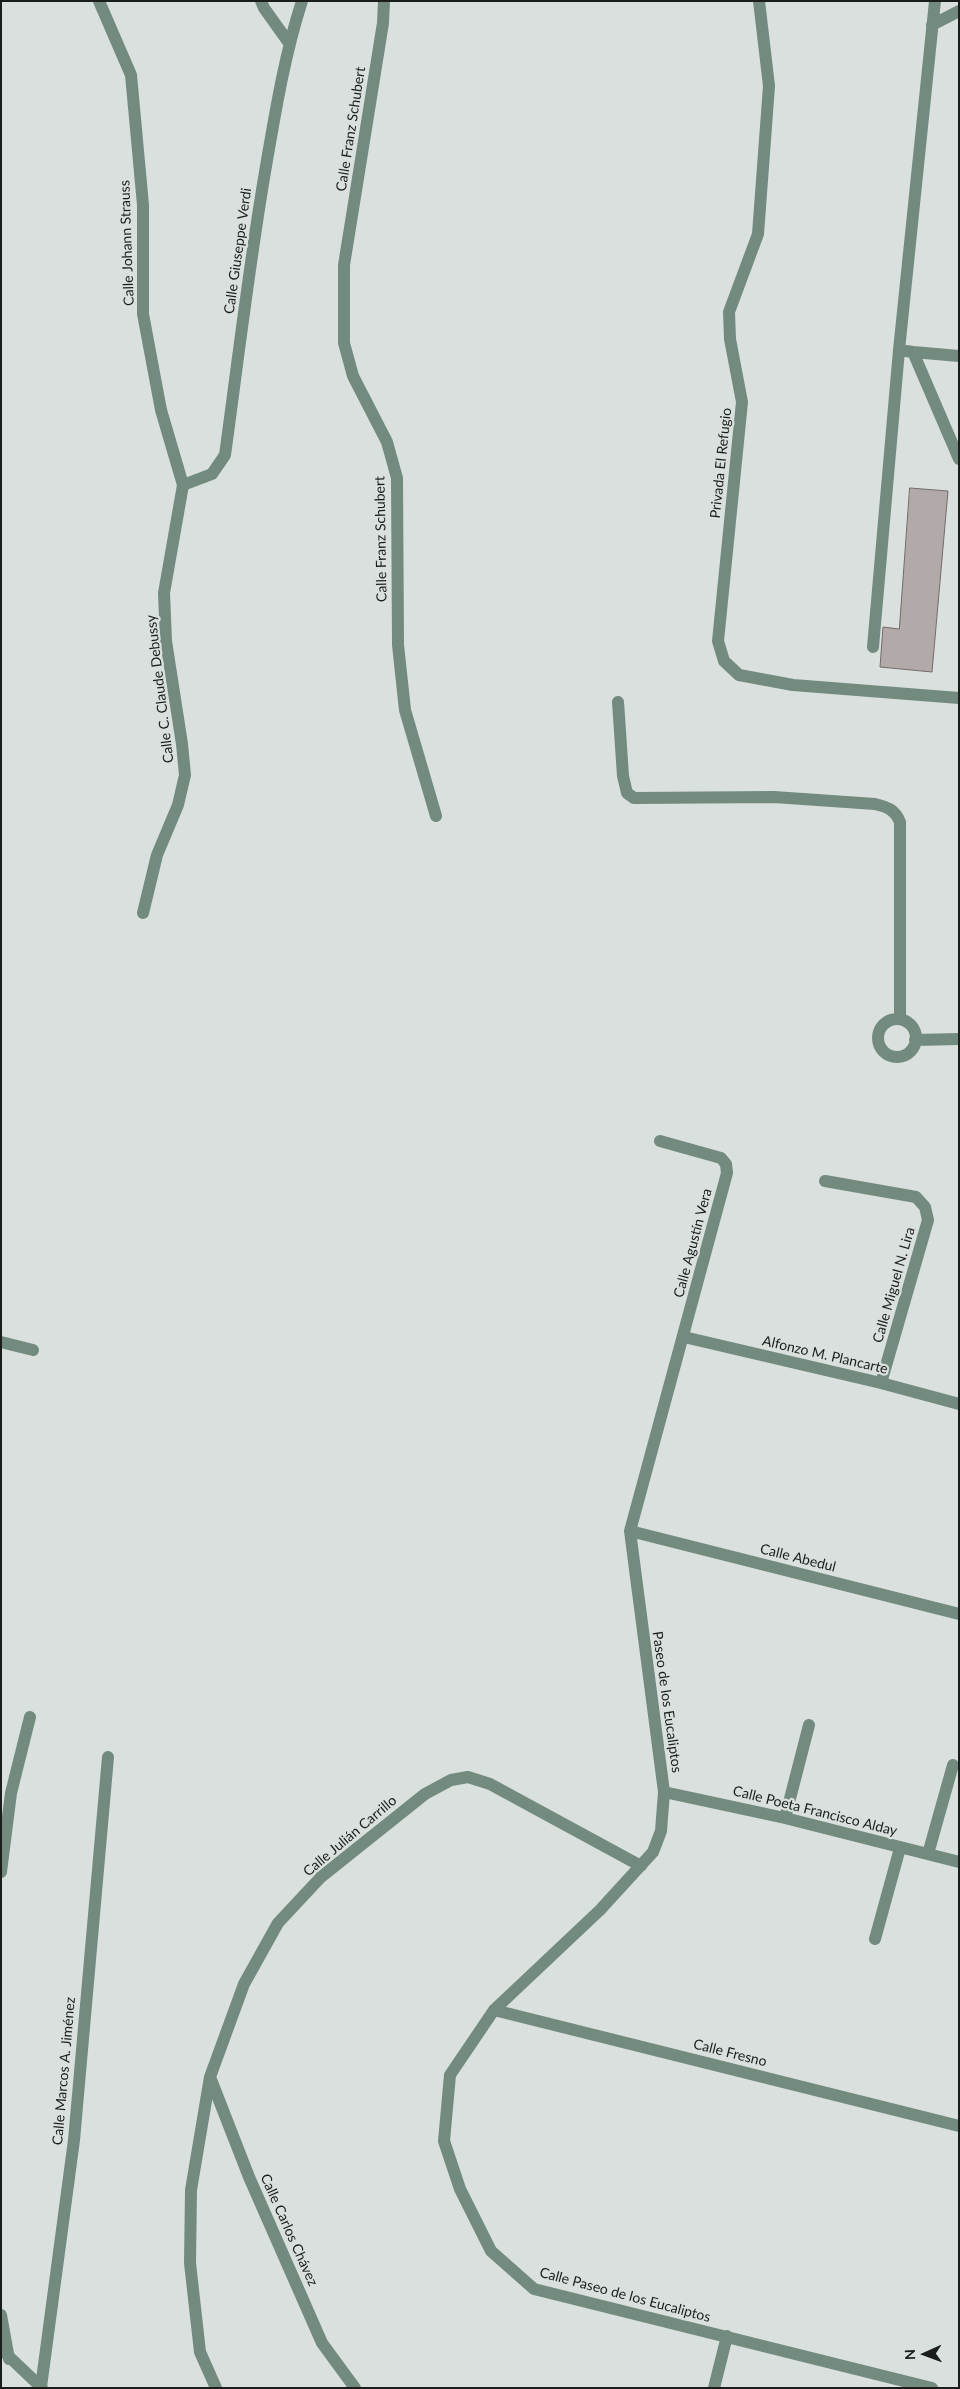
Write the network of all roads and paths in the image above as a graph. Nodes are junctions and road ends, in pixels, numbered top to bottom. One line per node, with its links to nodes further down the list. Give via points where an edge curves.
1 (99, 1): 14 (street, Calle Johann Strauss, via 131,75 142,204 144,314 161,410)
2 (261, 1): 9 (street)
3 (302, 1): 9 (street, Calle Giuseppe Verdi)
4 (384, 1): 18 (street, Calle Franz Schubert, via 344,265 344,343 354,376 387,442 397,478 398,645 405,710)
5 (759, 1): 16 (street, Privada El Refugio, via 769,86 758,234 729,312 730,338 742,402 718,641 724,661 739,675 792,685)
6 (934, 1): 8 (street)
7 (959, 12): 8 (street)
8 (932, 25): 10 (street)
9 (289, 43): 14 (street, Calle Giuseppe Verdi, via 254,238 225,455 212,474)
10 (898, 350): 11 (street); 15 (street)
11 (913, 352): 12 (street); 13 (street)
12 (959, 356)
13 (959, 459)
14 (183, 485): 19 (street, Calle C. Claude Debussy, via 164,593 166,640 185,775 178,805 157,855)
15 (873, 647)
16 (959, 698)
17 (618, 702): 20 (street, via 623,776 627,793 634,798 774,797 875,804 888,807 896,814 900,822)
18 (436, 816)
19 (143, 913)
20 (900, 1019): 22 (street, via 910,1024); 22 (street, via 887,1021 879,1030 881,1048 890,1055 902,1056 913,1048)
21 (959, 1039): 22 (street)
22 (915, 1040)
23 (660, 1141): 25 (street, Calle Agustín Vera, via 721,1158 726,1164 727,1174)
24 (825, 1181): 28 (street, Calle Miguel N. Lira, via 916,1197 925,1207 928,1220)
25 (684, 1337): 28 (street, Alfonzo M. Plancarte); 30 (street, Paseo de los Eucaliptos)
26 (1, 1342): 27 (street)
27 (34, 1350)
28 (881, 1383): 29 (street, Alfonzo M. Plancarte)
29 (959, 1404)
30 (630, 1531): 31 (street, Calle Abedul); 36 (street, Paseo de los Eucaliptos)
31 (959, 1614)
32 (30, 1717): 42 (street, via 11,1793)
33 (809, 1725): 37 (street)
34 (108, 1757): 50 (street, Calle Marcos A. Jiménez, via 74,2140)
35 (953, 1764): 39 (street)
36 (664, 1792): 37 (street, Calle Poeta Francisco Alday); 41 (street, Paseo de los Eucaliptos, via 661,1831 653,1852)
37 (785, 1818): 38 (street, Calle Poeta Francisco Alday)
38 (900, 1848): 39 (street, Calle Poeta Francisco Alday); 43 (street)
39 (928, 1854): 40 (street, Calle Poeta Francisco Alday)
40 (959, 1862)
41 (641, 1866): 44 (street, Paseo de los Eucaliptos, via 600,1910); 45 (street, Calle Julián Carrillo, via 490,1784 468,1777 450,1780 425,1794 321,1876 278,1923 244,1984)
42 (1, 1872)
43 (875, 1939)
44 (494, 2010): 46 (street, Calle Fresno); 48 (street, Calle Paseo de los Eucaliptos, via 450,2075 444,2141 460,2189 491,2251 534,2289)
45 (210, 2077): 51 (street, Calle Julián Carrillo, via 191,2190 190,2263 200,2352); 52 (street, Calle Carlos Chávez, via 249,2177 322,2343)
46 (959, 2126)
47 (1, 2315): 49 (street)
48 (727, 2336): 53 (street); 54 (street, Calle Paseo de los Eucaliptos)
49 (5, 2354): 50 (street)
50 (42, 2387)
51 (216, 2388)
52 (355, 2388)
53 (714, 2388)
54 (932, 2388)

